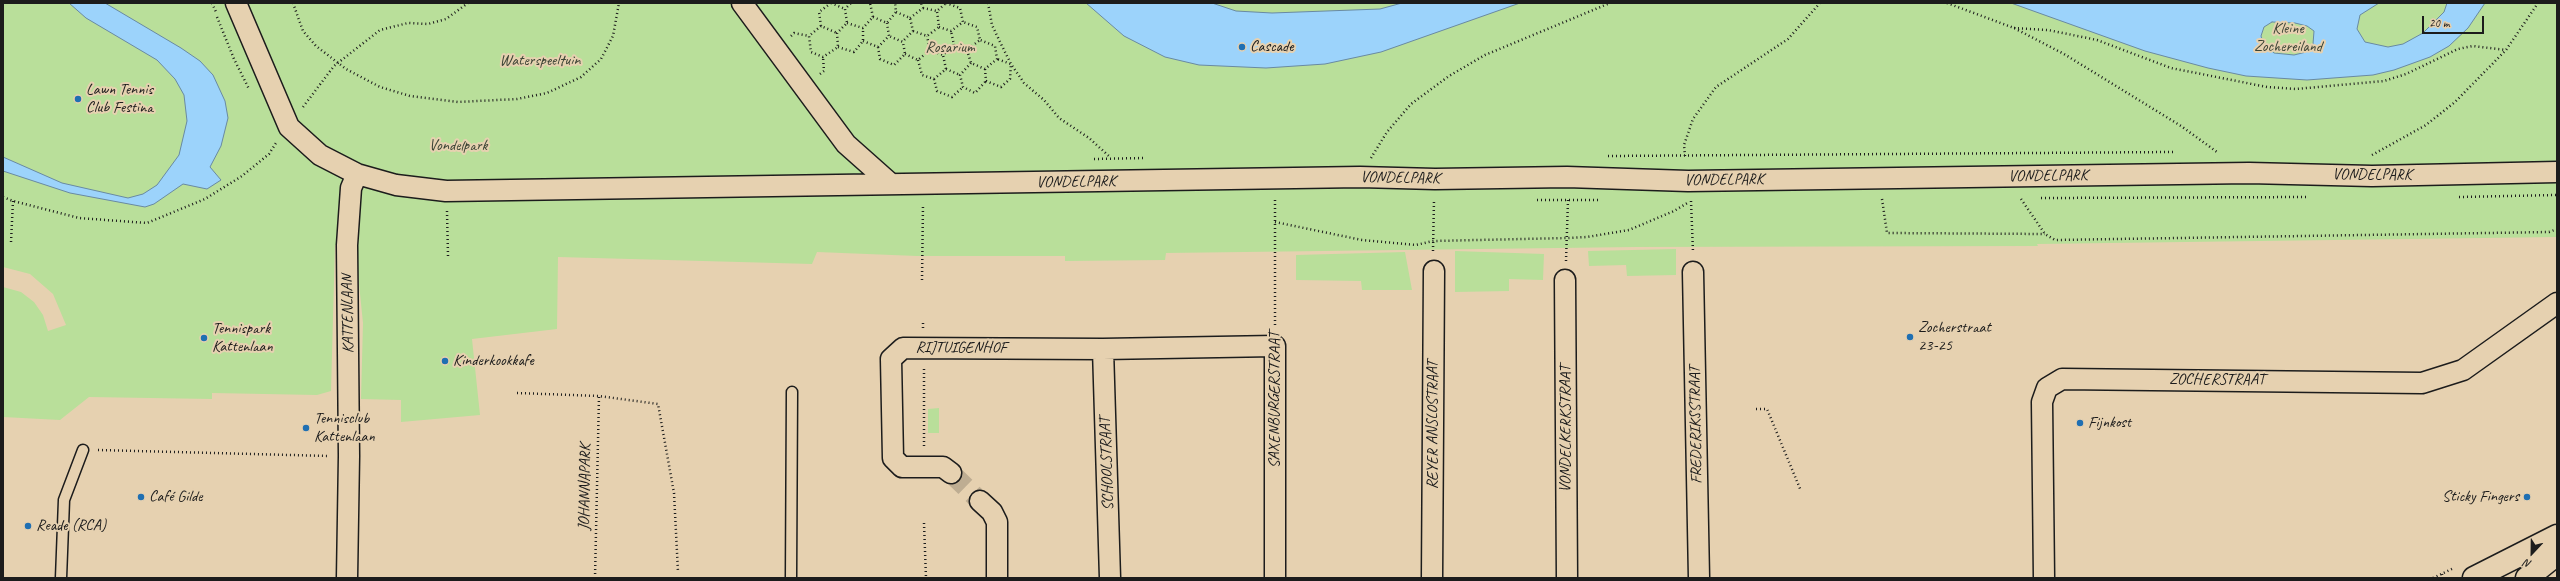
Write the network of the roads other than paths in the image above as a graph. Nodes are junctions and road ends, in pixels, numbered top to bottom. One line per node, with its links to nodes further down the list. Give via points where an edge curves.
1 (236, 3): 4 (street, VONDELPARK, via 289,127 320,155)
2 (742, 3): 5 (street, via 846,144)
3 (2557, 172): 5 (street, VONDELPARK, via 2372,176 2249,173 1688,181 1567,177 1360,177)
4 (357, 174): 5 (street, VONDELPARK, via 396,185 446,191); 19 (street, KATTENLAAN, via 351,188 347,245)
5 (891, 184)
6 (1434, 271): 24 (street, REYER ANSLOSTRAAT)
7 (1693, 272): 26 (street, FREDERIKSSTRAAT)
8 (1565, 280): 25 (street, VONDELKERKSTRAAT)
9 (2557, 303): 27 (street, ZOCHERSTRAAT, via 2463,370 2422,383 2062,379 2047,388 2042,402)
10 (1275, 346): 11 (street, RIJTUIGENHOF); 23 (street, SAXENBURGERSTRAAT)
11 (1103, 349): 14 (street, RIJTUIGENHOF, via 903,348 891,359 892,458 902,467 943,467); 22 (street, SCHOOLSTRAAT)
12 (792, 392): 20 (lane)
13 (83, 450): 18 (lane, via 64,500)
14 (951, 473)
15 (980, 501): 21 (street, via 992,512 997,522)
16 (2557, 536): 28 (main road)
17 (2557, 554): 29 (main road)
18 (61, 578)
19 (347, 578)
20 (791, 578)
21 (997, 578)
22 (1110, 578)
23 (1275, 578)
24 (1432, 578)
25 (1568, 578)
26 (1699, 578)
27 (2044, 578)
28 (2474, 578)
29 (2527, 578)

